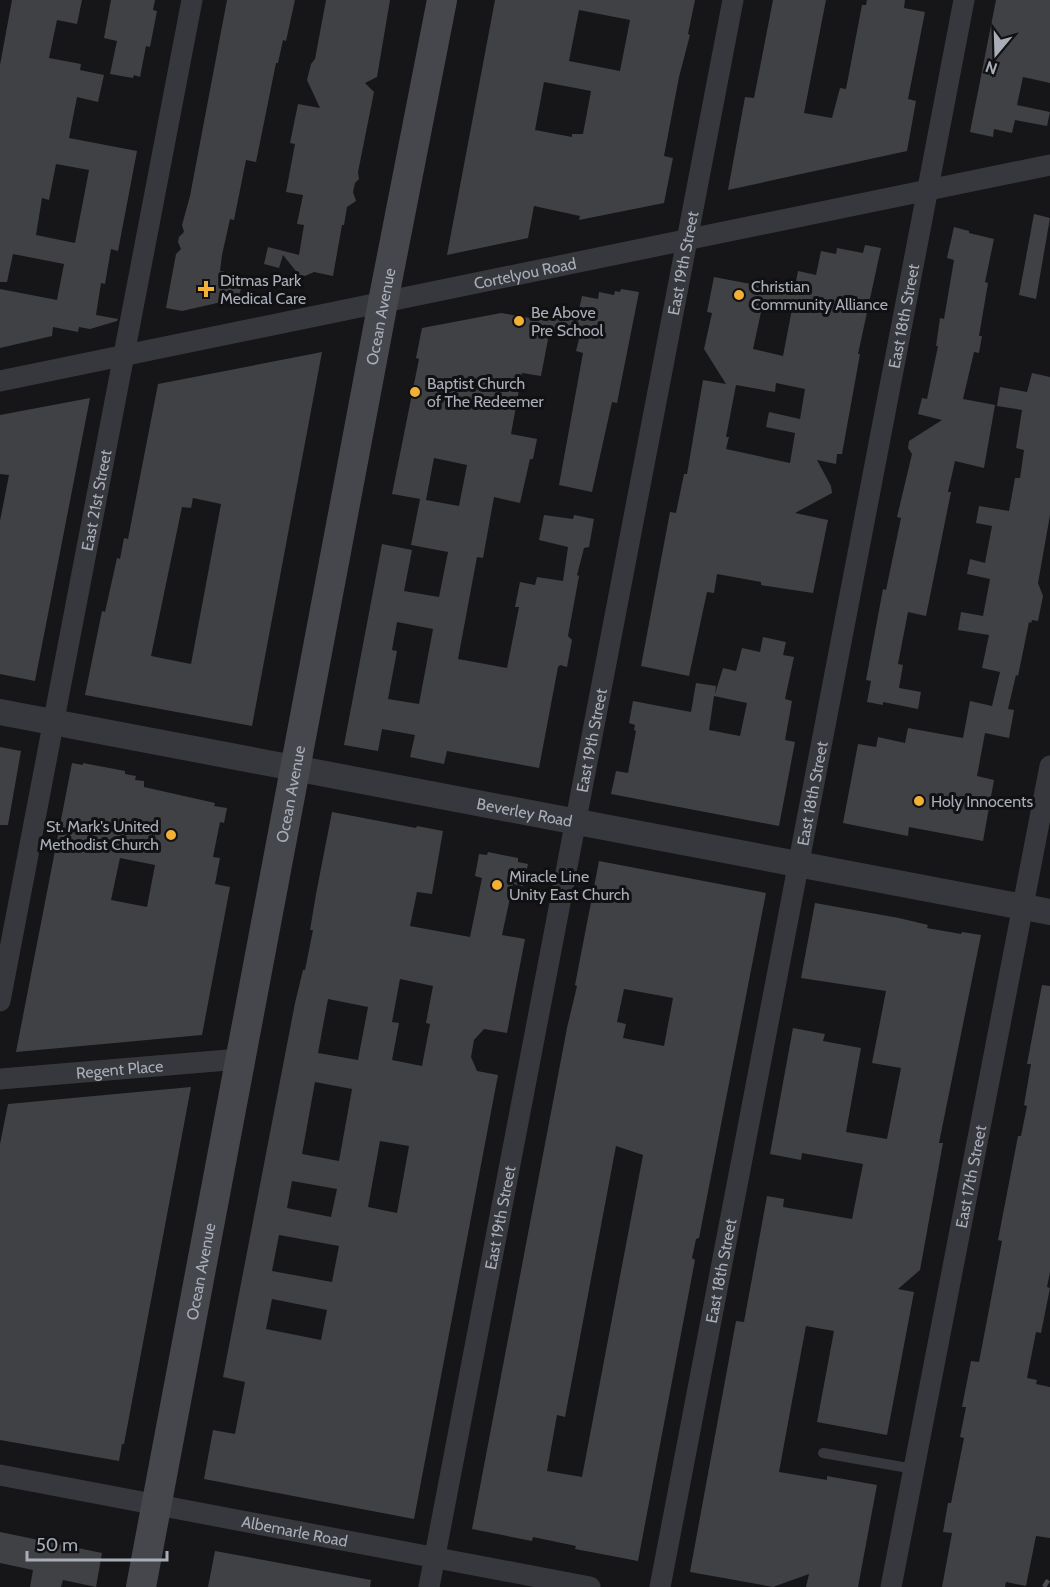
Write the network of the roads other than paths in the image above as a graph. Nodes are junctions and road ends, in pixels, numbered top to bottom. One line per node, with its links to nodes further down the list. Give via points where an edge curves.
1 (192, 0): 9 (street, East 21st Street)
2 (442, 0): 8 (main road, Ocean Avenue)
3 (733, 0): 7 (street, East 19th Street)
4 (964, 0): 6 (street, East 18th Street)
5 (1050, 165): 6 (street, Cortelyou Road)
6 (928, 190): 7 (street, Cortelyou Road); 16 (street, East 18th Street)
7 (687, 239): 8 (street, Cortelyou Road); 15 (street, East 19th Street)
8 (383, 302): 9 (street, Cortelyou Road); 14 (main road, Ocean Avenue)
9 (123, 355): 10 (street, Cortelyou Road); 12 (street, East 21st Street)
10 (0, 381)
11 (0, 712): 12 (street, Beverley Road)
12 (53, 723): 14 (street, Beverley Road); 19 (street, East 21st Street)
13 (1050, 766): 17 (street, East 17th Street)
14 (296, 769): 15 (street, Beverley Road); 20 (main road, Ocean Avenue)
15 (576, 822): 16 (street, Beverley Road); 26 (street, East 19th Street)
16 (799, 865): 17 (street, Beverley Road); 30 (street, East 18th Street)
17 (1023, 907): 18 (street, Beverley Road); 23 (street, East 17th Street)
18 (1050, 912)
19 (0, 1001)
20 (240, 1059): 21 (street, Regent Place); 25 (main road, Ocean Avenue)
21 (0, 1079)
22 (823, 1453): 23 (lane)
23 (914, 1469): 31 (street, East 17th Street)
24 (0, 1475): 25 (street, Albemarle Road)
25 (156, 1506): 26 (street, Albemarle Road); 27 (main road, Ocean Avenue)
26 (435, 1557): 28 (street, East 19th Street); 29 (street, Albemarle Road)
27 (141, 1587)
28 (429, 1587)
29 (590, 1587)
30 (660, 1587)
31 (891, 1587)

